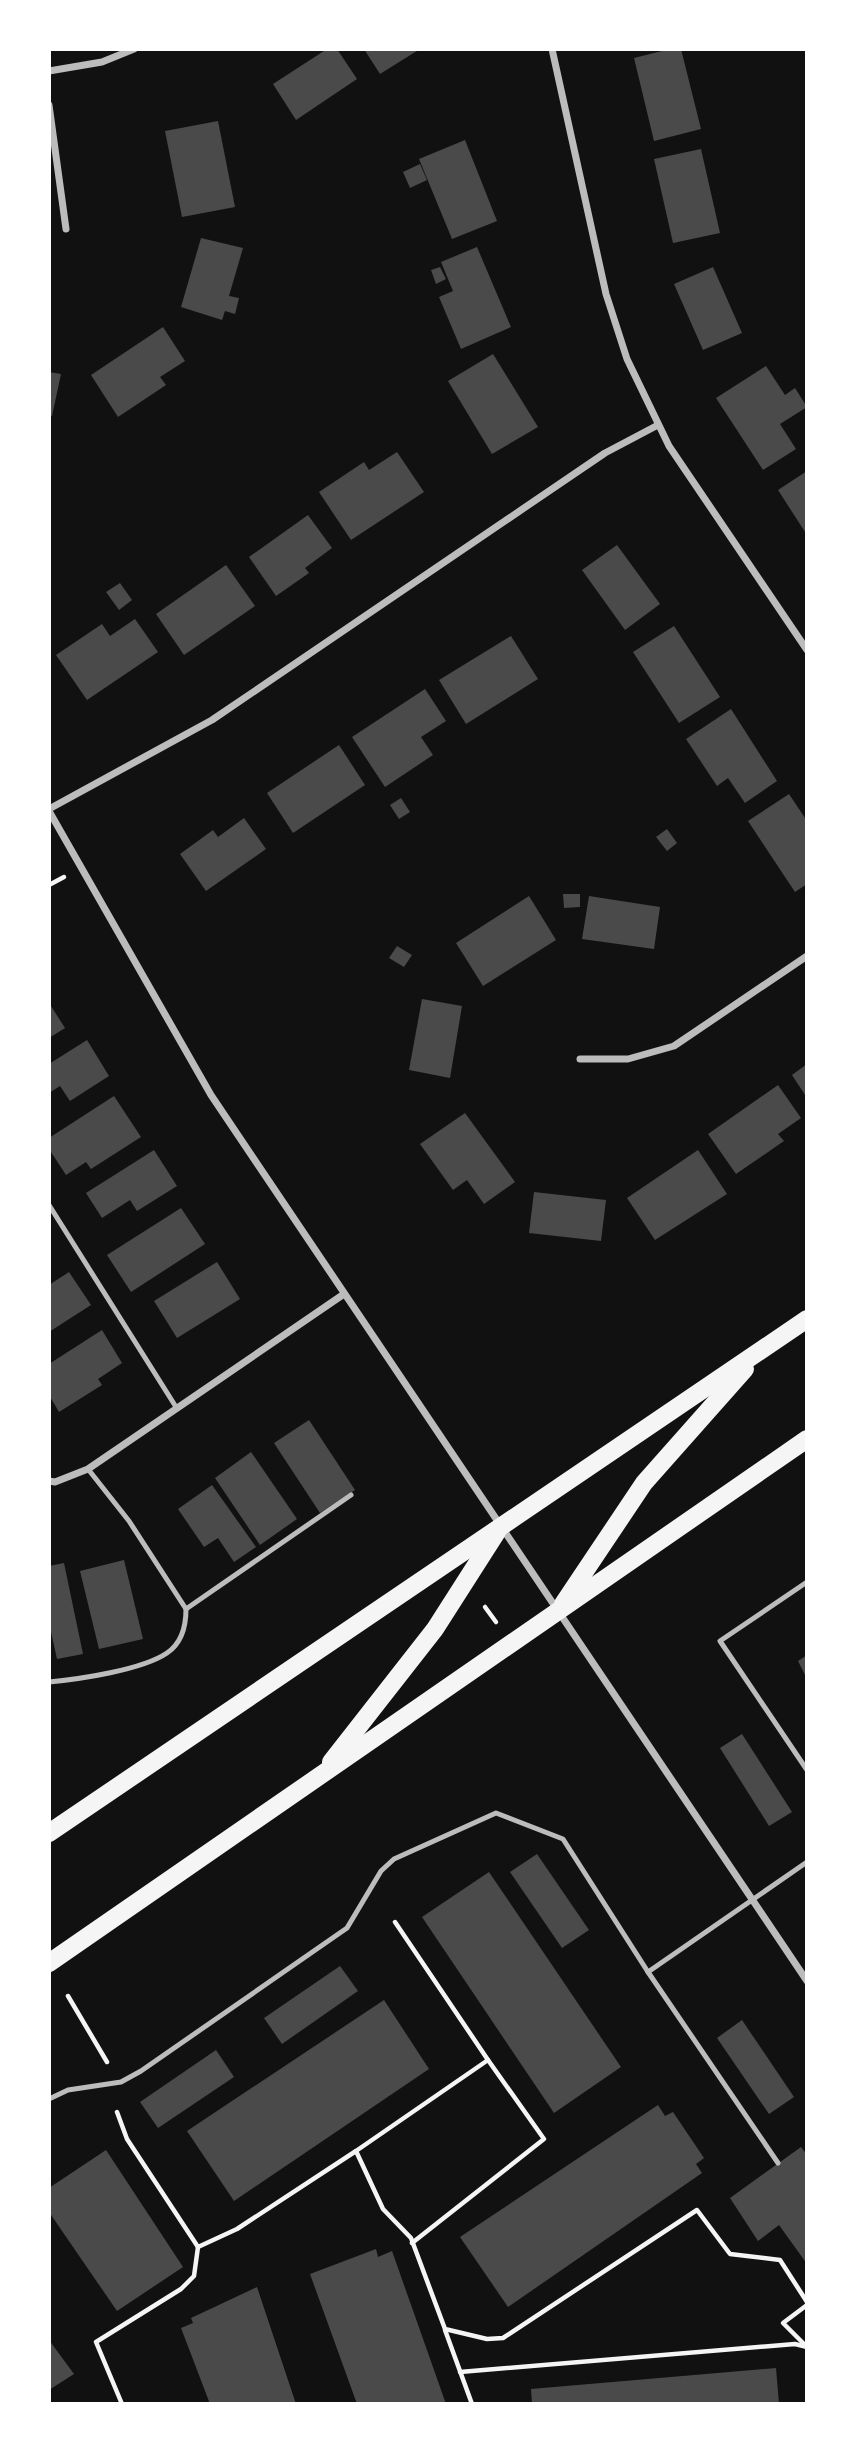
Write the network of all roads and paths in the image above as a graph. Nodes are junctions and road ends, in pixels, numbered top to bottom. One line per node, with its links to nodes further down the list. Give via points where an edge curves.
1 (134, 49): 3 (street, via 102,62)
2 (552, 49): 6 (street, via 606,294 627,359)
3 (49, 71)
4 (49, 105): 5 (street)
5 (66, 229)
6 (658, 425): 7 (street); 8 (street, via 605,453 212,720)
7 (807, 650)
8 (49, 810): 12 (street, via 211,1095)
9 (807, 956): 10 (street, via 674,1046 628,1059)
10 (580, 1059)
11 (49, 1205): 15 (lane)
12 (344, 1294): 15 (street); 20 (street)
13 (807, 1319): 14 (main road)
14 (761, 1350): 20 (main road); 23 (main road, via 645,1483)
15 (176, 1407): 17 (street)
16 (807, 1439): 23 (main road)
17 (88, 1469): 18 (street); 22 (lane, via 129,1521)
18 (49, 1481)
19 (351, 1495): 22 (lane)
20 (501, 1526): 23 (street); 26 (main road, via 435,1629); 27 (main road)
21 (807, 1582): 25 (lane, via 720,1641)
22 (186, 1609): 24 (lane, via 186,1626 167,1653 114,1672)
23 (557, 1612): 26 (main road); 29 (street)
24 (49, 1682)
25 (807, 1770)
26 (321, 1776): 31 (main road)
27 (49, 1833)
28 (807, 1862): 29 (lane)
29 (752, 1900): 32 (lane); 33 (street)
30 (395, 1922): 35 (path)
31 (49, 1963)
32 (648, 1972): 37 (lane, via 563,1839 496,1813 394,1858 381,1871 347,1928 141,2071 121,2082 68,2090); 40 (lane)
33 (807, 1981)
34 (68, 1996): 36 (path)
35 (488, 2060): 39 (path); 41 (path, via 544,2139)
36 (109, 2066)
37 (49, 2099)
38 (117, 2112): 42 (path, via 127,2139)
39 (356, 2151): 41 (path, via 383,2209); 42 (path, via 236,2229)
40 (778, 2163)
41 (412, 2243): 44 (path)
42 (198, 2247): 46 (path, via 194,2276 181,2289 96,2342)
43 (807, 2303): 44 (path, via 780,2260 730,2253 696,2210 503,2338); 45 (path, via 783,2323 807,2347 795,2344)
44 (445, 2329): 45 (path)
45 (460, 2372): 47 (path)
46 (122, 2404)
47 (472, 2404)

